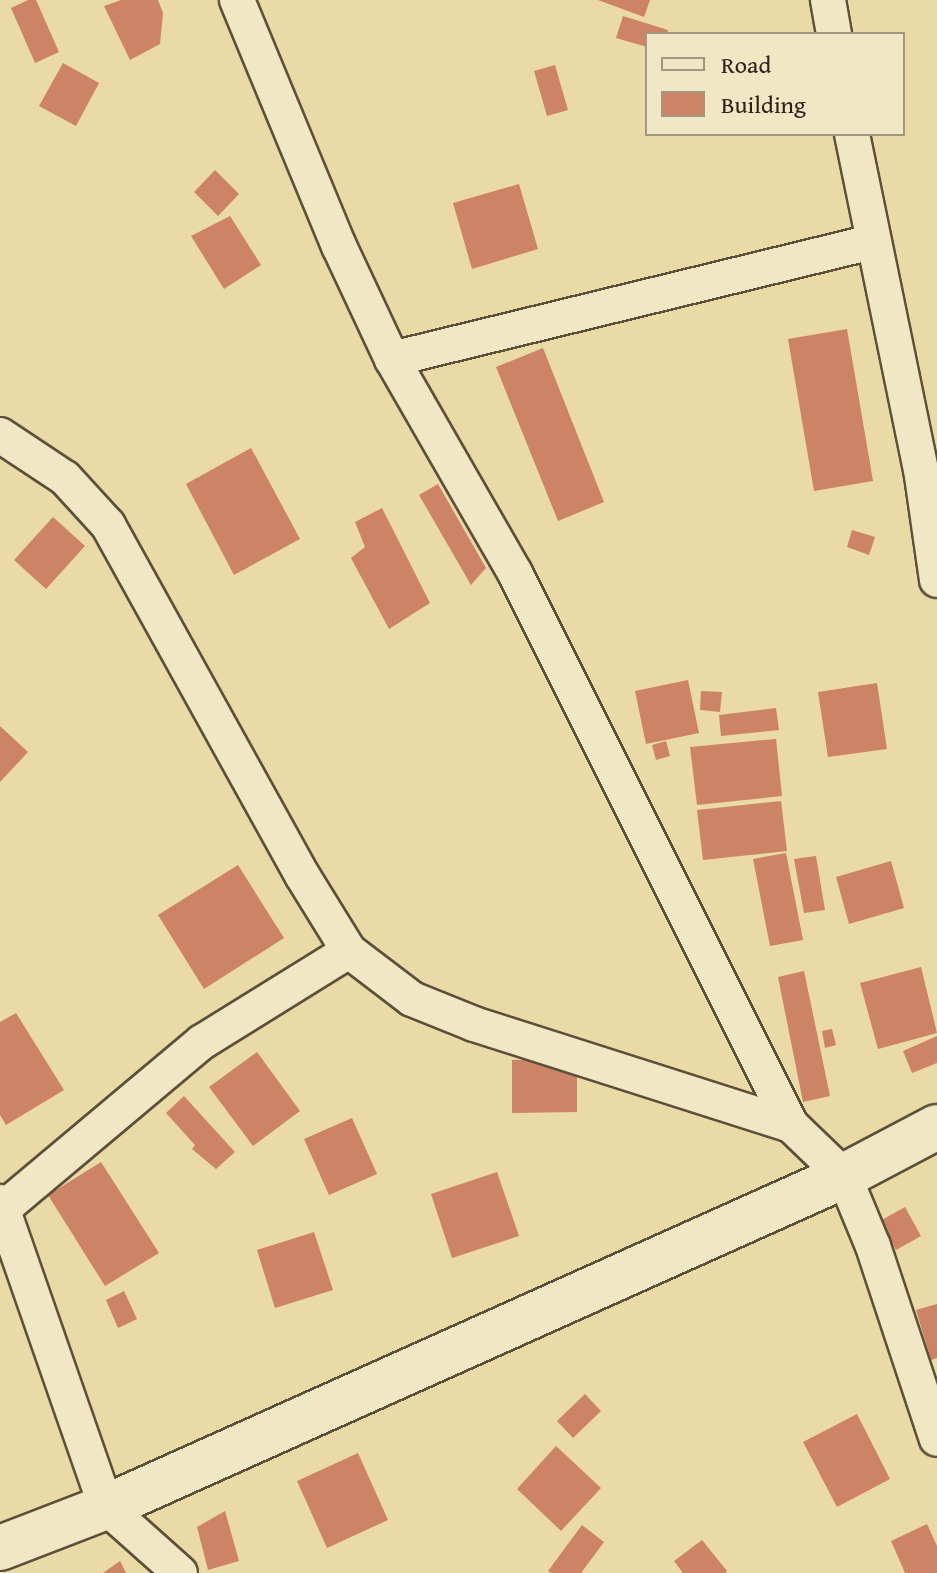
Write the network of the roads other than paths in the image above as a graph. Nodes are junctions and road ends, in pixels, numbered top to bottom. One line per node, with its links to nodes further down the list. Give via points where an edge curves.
1 (237, 0): 6 (street)
2 (828, 0): 3 (street)
3 (834, 32)
4 (852, 136): 5 (street)
5 (872, 242): 6 (street); 8 (street, via 922,476)
6 (392, 359): 10 (street, via 515,573)
7 (0, 435): 9 (street, via 65,478 108,525)
8 (937, 580)
9 (349, 951): 10 (street, via 412,999 474,1024); 13 (street, via 202,1042)
10 (791, 1125): 12 (street)
11 (937, 1127): 12 (street)
12 (844, 1176): 14 (street, via 873,1246); 15 (street)
13 (2, 1205): 15 (street)
14 (937, 1439)
15 (106, 1507): 16 (street); 17 (street)
16 (0, 1548)
17 (180, 1573)

